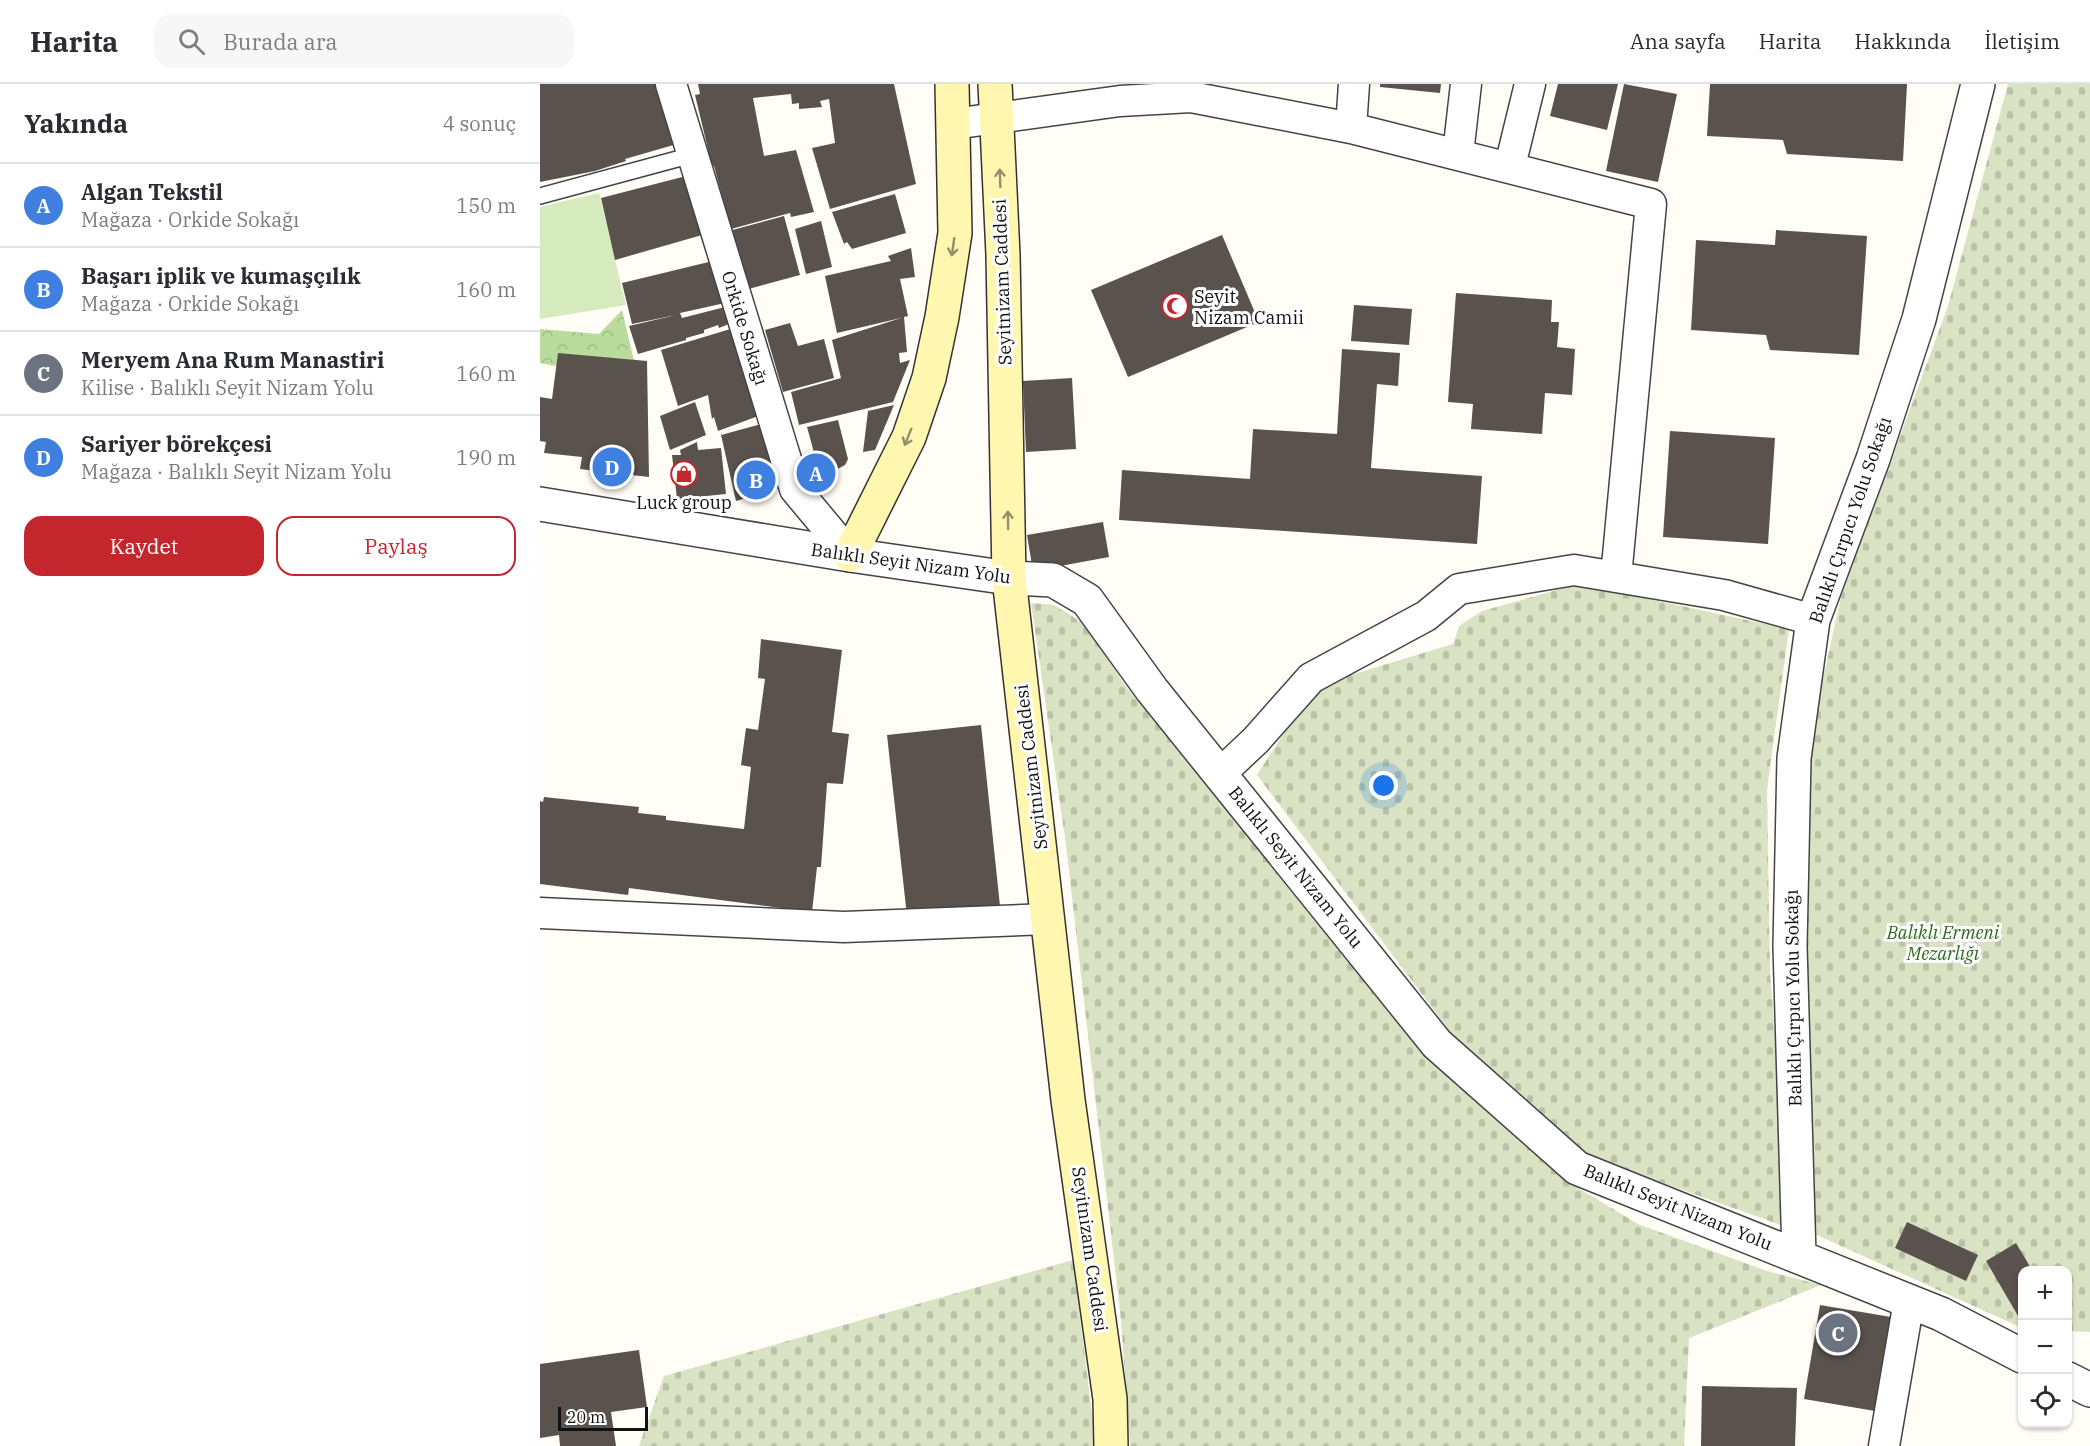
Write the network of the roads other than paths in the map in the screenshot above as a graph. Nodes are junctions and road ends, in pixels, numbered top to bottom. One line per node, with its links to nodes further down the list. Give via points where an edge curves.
1 (670, 84): 11 (street, Orkide Sokağı)
2 (951, 84): 8 (main road)
3 (1354, 84): 9 (street)
4 (1466, 84): 10 (street)
5 (1530, 84): 12 (street)
6 (1978, 84): 18 (street, Balıklı Çırpıcı Yolu Sokağı, via 1919,319 1873,459)
7 (996, 100): 8 (street); 9 (street, via 1191,97); 17 (main road, Seyitnizam Caddesi, one-way to 7)
8 (953, 124): 15 (main road, one-way to 15, via 955,233 929,378 909,437)
9 (1351, 128): 10 (street)
10 (1458, 154): 12 (street)
11 (692, 155): 13 (lane); 15 (street, Orkide Sokağı, via 795,489)
12 (1509, 166): 16 (street, via 1651,204)
13 (540, 196)
14 (540, 504): 15 (street, Balıklı Seyit Nizam Yolu)
15 (850, 555): 17 (street, Balıklı Seyit Nizam Yolu)
16 (1616, 577): 18 (street, via 1724,594); 19 (street, via 1574,570 1460,590 1426,616 1311,678 1256,740)
17 (1009, 578): 19 (street, Balıklı Seyit Nizam Yolu, via 1053,580 1087,600 1152,690); 21 (main road, Seyitnizam Caddesi)
18 (1813, 620): 22 (street, Balıklı Çırpıcı Yolu Sokağı, via 1794,759 1790,946)
19 (1221, 772): 22 (street, Balıklı Seyit Nizam Yolu, via 1437,1044 1577,1168)
20 (540, 913): 21 (street, via 844,927)
21 (1048, 919): 27 (main road, Seyitnizam Caddesi, via 1068,1100 1110,1400)
22 (1798, 1255): 23 (street, Balıklı Seyit Nizam Yolu)
23 (1909, 1301): 24 (street, Balıklı Seyit Nizam Yolu); 28 (street)
24 (2018, 1354)
25 (2072, 1381): 26 (street)
26 (2090, 1390)
27 (1112, 1446)
28 (1884, 1446)

